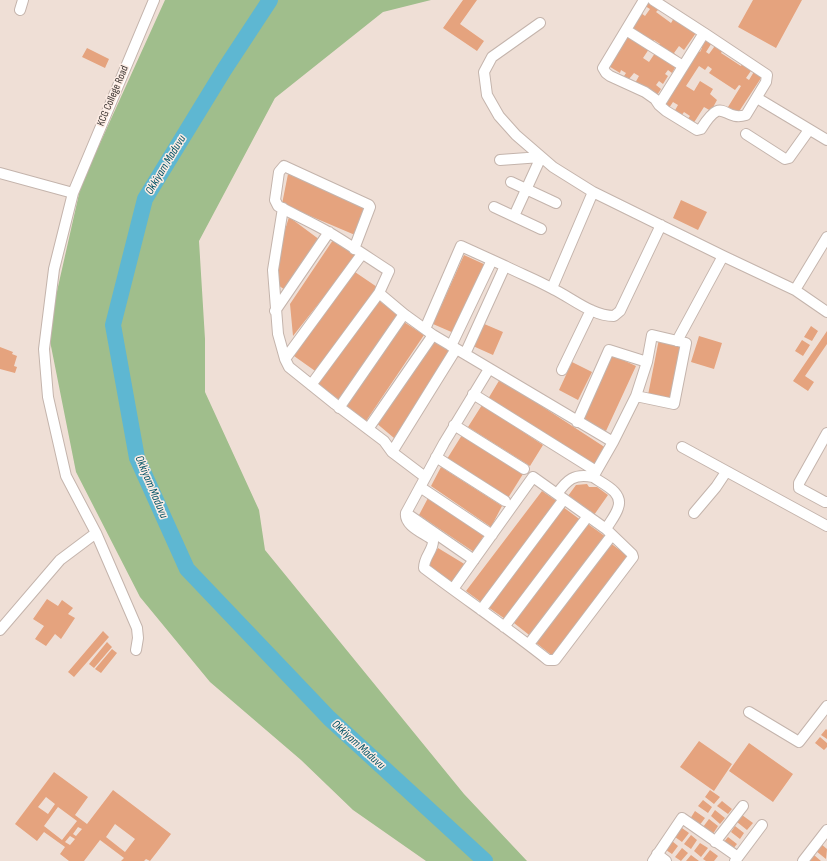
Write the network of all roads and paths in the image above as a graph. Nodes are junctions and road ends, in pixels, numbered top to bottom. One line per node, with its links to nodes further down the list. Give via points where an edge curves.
1 (23, 0): 5 (street)
2 (154, 0): 21 (street, KCG College Road)
3 (644, 0): 7 (street)
4 (653, 0): 8 (street)
5 (20, 10)
6 (540, 23): 15 (street, via 492,57 484,72 487,95 499,116)
7 (626, 30): 9 (street); 11 (street, via 603,68 610,76 644,92)
8 (704, 32): 9 (street); 10 (street, via 767,74 766,82)
9 (683, 66): 11 (street)
10 (757, 98): 11 (street, via 746,115 736,117 721,110 709,117 699,130); 12 (street)
11 (659, 105)
12 (809, 130): 13 (street, via 785,160); 14 (street)
13 (746, 134)
14 (827, 140)
15 (541, 157): 16 (street); 19 (street); 20 (street)
16 (500, 160)
17 (0, 173): 21 (street)
18 (511, 182): 19 (street)
19 (526, 189): 22 (street); 25 (street)
20 (593, 192): 26 (street); 34 (street)
21 (73, 193): 74 (street, KCG College Road, via 54,269 44,350 48,397 66,476)
22 (556, 203)
23 (494, 206): 25 (street)
24 (283, 208): 28 (street); 30 (street, via 278,206 275,200 279,172 284,166 369,205); 38 (street, via 273,270)
25 (514, 216): 27 (street)
26 (661, 226): 31 (street); 37 (street, via 620,311 614,316 606,316)
27 (541, 229)
28 (329, 232): 30 (street); 38 (street)
29 (827, 237): 35 (street)
30 (358, 251): 36 (street, via 389,271); 45 (street)
31 (723, 256): 35 (street); 42 (street)
32 (491, 263): 33 (street); 41 (street, via 461,246); 43 (street)
33 (505, 266): 34 (street); 44 (street)
34 (552, 288): 37 (street)
35 (795, 290): 39 (street)
36 (379, 293): 40 (street); 49 (street)
37 (591, 310): 48 (street)
38 (276, 311): 45 (street, via 278,334)
39 (827, 312)
40 (404, 314): 41 (street); 52 (street)
41 (429, 332): 43 (street); 55 (street)
42 (677, 341): 46 (street, via 652,335); 51 (street, via 686,343 674,404)
43 (454, 348): 44 (street); 59 (street)
44 (465, 354): 47 (street)
45 (285, 359): 49 (street, via 289,367)
46 (647, 362): 51 (street); 53 (street, via 609,350)
47 (489, 369): 50 (street); 53 (street)
48 (562, 370)
49 (311, 385): 52 (street)
50 (473, 394): 54 (street); 63 (street)
51 (636, 396): 57 (street)
52 (340, 408): 55 (street)
53 (577, 422): 57 (street)
54 (454, 425): 60 (street); 61 (street)
55 (368, 429): 59 (street, via 384,441)
56 (827, 432): 68 (street, via 799,483 799,488)
57 (613, 442): 63 (street)
58 (682, 447): 62 (street)
59 (392, 452): 64 (street)
60 (436, 458): 64 (street); 67 (street)
61 (524, 469)
62 (726, 472): 70 (street); 72 (street)
63 (594, 474): 66 (street, via 571,478 565,483); 73 (street, via 617,493 620,500)
64 (425, 478): 65 (street)
65 (420, 487): 69 (street); 75 (street)
66 (561, 497): 71 (street); 75 (street, via 533,477); 78 (street)
67 (506, 501)
68 (827, 502)
69 (406, 513): 76 (street); 77 (street, via 408,523 433,540 424,568)
70 (694, 513)
71 (588, 516): 73 (street); 79 (street)
72 (827, 526)
73 (609, 532): 81 (street); 81 (street, via 632,554 631,561 555,660 548,660)
74 (96, 533): 80 (street, via 60,560); 82 (street, KCG College Road, via 137,628)
75 (492, 535): 76 (street)
76 (474, 560): 77 (street)
77 (453, 589): 78 (street)
78 (481, 610): 79 (street)
79 (504, 627): 81 (street)
80 (0, 630)
81 (529, 644)
82 (136, 650)
83 (827, 706): 84 (street, via 799,742)
84 (749, 712)
85 (743, 806): 88 (street)
86 (762, 825): 90 (street)
87 (827, 830): 92 (street)
88 (715, 842): 89 (street, via 682,818); 90 (street)
89 (655, 858): 91 (street)
90 (736, 859)
91 (666, 861)
92 (803, 861)

